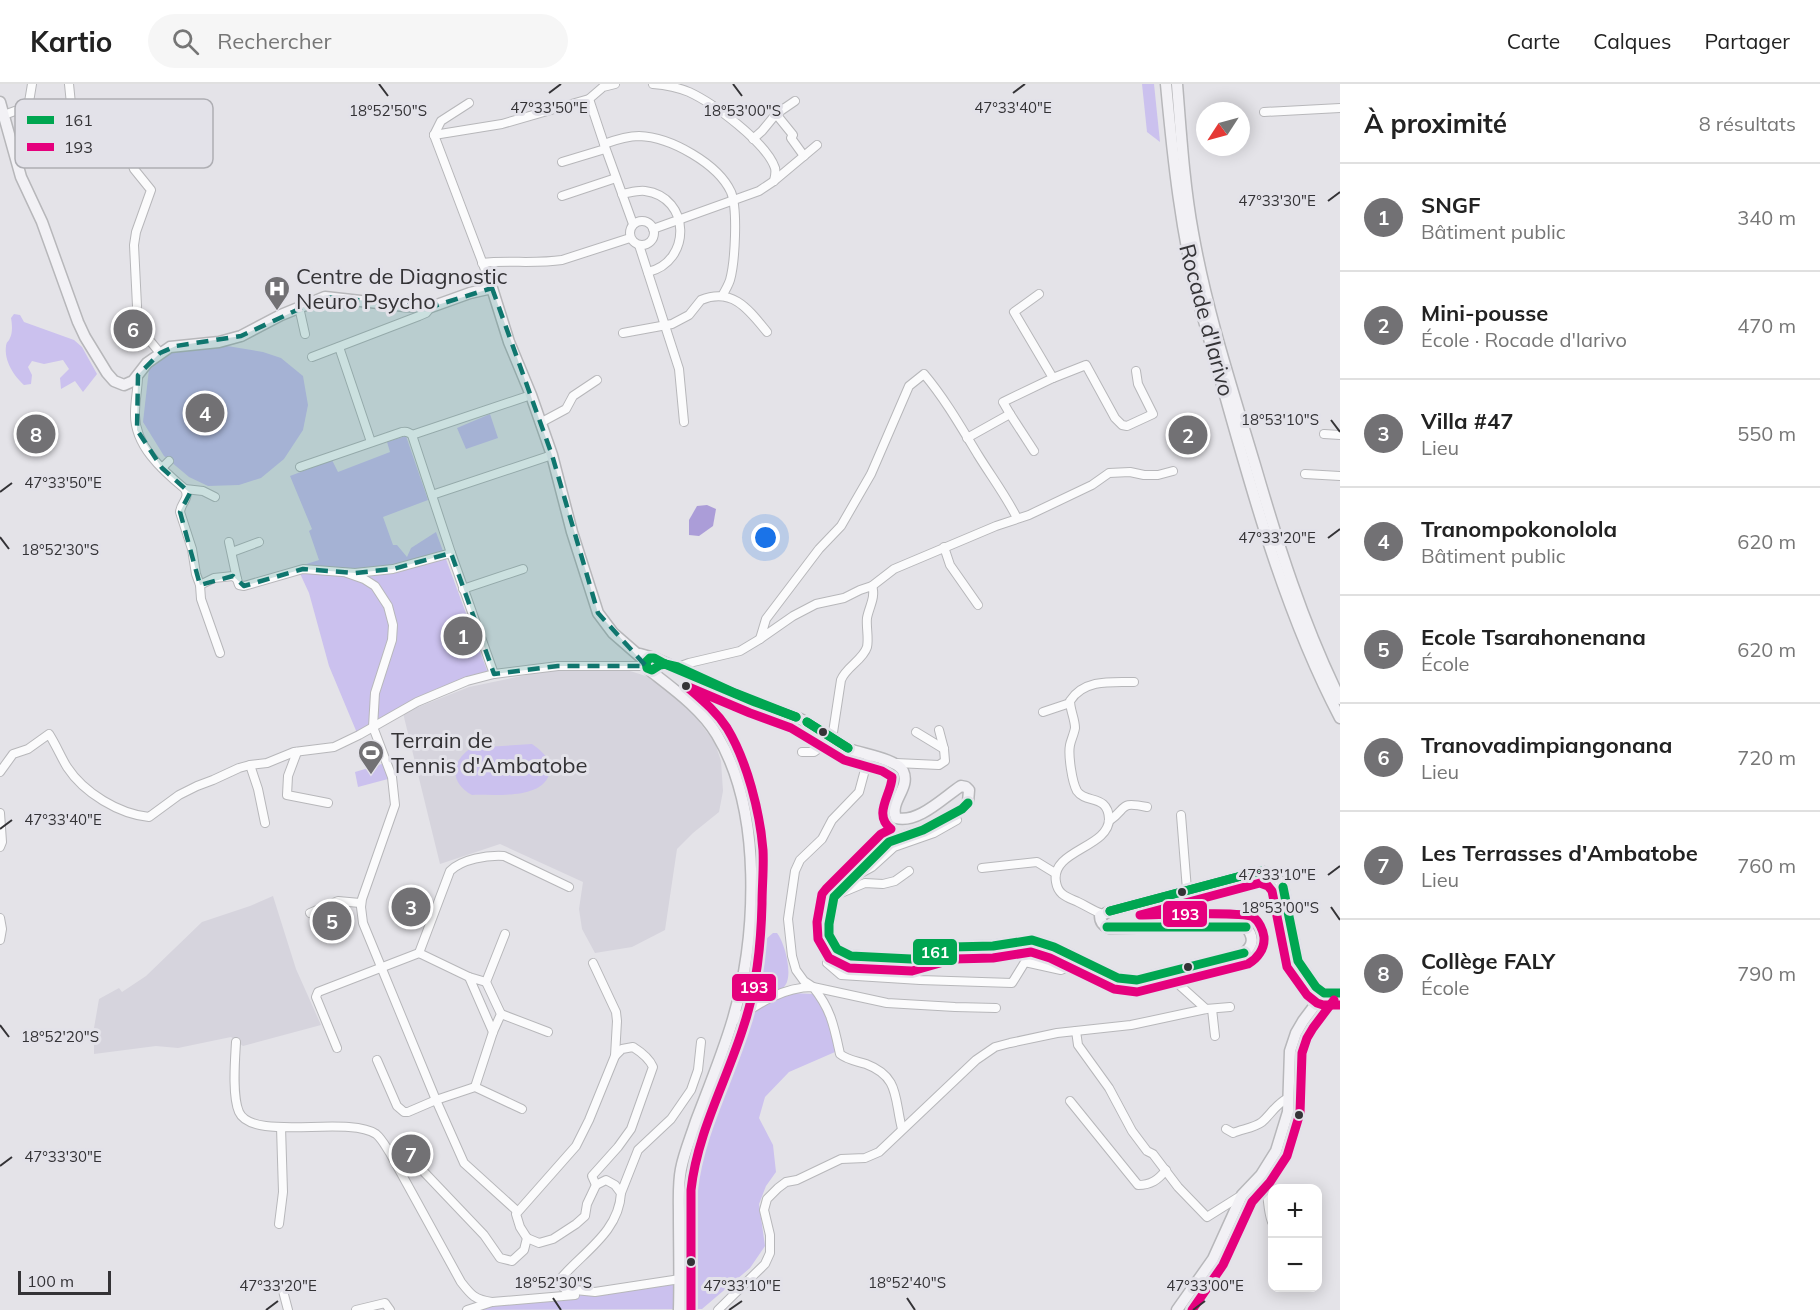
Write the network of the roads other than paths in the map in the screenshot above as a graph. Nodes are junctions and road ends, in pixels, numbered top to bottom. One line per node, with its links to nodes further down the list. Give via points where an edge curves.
1 (32, 84): 8 (street)
2 (69, 84): 9 (street)
3 (615, 84): 10 (street, via 603,87)
4 (653, 84): 7 (street)
5 (1166, 84): 98 (street, Rocade d'Iarivo, via 1177,189 1200,307 1276,564)
6 (1177, 84): 95 (street, Rocade d'Iarivo, via 1191,221 1211,314 1283,557)
7 (676, 86): 20 (street, via 715,107)
8 (30, 99)
9 (70, 99)
10 (589, 99): 19 (street, via 502,124); 22 (street)
11 (795, 101): 17 (street)
12 (0, 102): 18 (street)
13 (469, 103): 19 (street, via 443,120)
14 (1340, 108): 16 (street)
15 (15, 111): 18 (street)
16 (1264, 112)
17 (776, 114): 20 (street); 24 (street)
18 (4, 115): 23 (street)
19 (434, 135): 38 (street)
20 (753, 140): 29 (street, via 775,166)
21 (817, 145): 24 (street)
22 (604, 146): 25 (street); 28 (street); 32 (street, via 640,136 682,148 710,167 728,187)
23 (15, 155)
24 (804, 156): 29 (street)
25 (562, 162)
26 (19, 168): 53 (street, via 85,337 114,381 128,384)
27 (134, 168): 50 (street, via 151,190 134,245 136,318)
28 (616, 178): 30 (street); 31 (street)
29 (774, 181): 32 (street)
30 (622, 194): 33 (street, via 641,191 656,195 669,202); 34 (street)
31 (562, 196)
32 (734, 201): 33 (street); 42 (street, via 732,266)
33 (680, 219): 35 (street); 39 (street, via 680,239 672,257)
34 (633, 224): 35 (street, via 643,221); 36 (street)
35 (653, 229): 37 (street, via 651,241)
36 (630, 238): 37 (street); 38 (street, via 562,260)
37 (639, 245): 39 (street)
38 (482, 263): 40 (street)
39 (648, 272): 45 (street)
40 (492, 288): 44 (street); 56 (street)
41 (1039, 294): 54 (street, via 1014,312)
42 (722, 296): 45 (street, via 704,298 686,317); 46 (street, via 743,304)
43 (300, 307): 44 (street, via 325,297); 48 (street); 50 (street, via 241,336 176,346)
44 (431, 307): 49 (street, via 426,313)
45 (666, 325): 47 (street); 58 (street, via 679,369)
46 (767, 332)
47 (623, 333)
48 (306, 334)
49 (339, 347): 51 (street); 64 (street)
50 (160, 353): 53 (street)
51 (312, 357)
52 (1136, 371): 54 (street, via 1153,414 1127,426 1115,418 1086,364)
53 (138, 375): 69 (street, via 137,430)
54 (1053, 378): 57 (street, via 1003,402)
55 (597, 380): 59 (street, via 573,396 566,409)
56 (531, 395): 59 (street); 61 (street)
57 (1010, 414): 63 (street); 65 (street)
58 (684, 422)
59 (540, 423): 66 (street)
60 (1324, 434): 62 (street)
61 (412, 435): 64 (street, via 405,431); 74 (street)
62 (1340, 435)
63 (967, 438): 76 (street); 89 (street, via 924,374 909,386 871,474 841,526 766,619)
64 (371, 442): 68 (street)
65 (1034, 451)
66 (552, 455): 74 (street); 91 (street, via 598,613 613,633)
67 (169, 461): 69 (street)
68 (300, 467)
69 (162, 468): 73 (street)
70 (1173, 471): 76 (street, via 1158,475 1109,473 1047,507)
71 (1305, 474): 72 (street)
72 (1340, 476)
73 (185, 489): 75 (street); 85 (street, via 187,497 180,512)
74 (432, 495): 81 (street)
75 (215, 497)
76 (1017, 518): 79 (street)
77 (229, 542): 80 (street)
78 (259, 542): 80 (street)
79 (944, 547): 86 (street, via 894,569); 88 (street, via 950,565)
80 (232, 552): 84 (street)
81 (451, 554): 83 (street, via 393,569); 87 (street)
82 (523, 568): 87 (street)
83 (347, 573): 84 (street, via 303,569 241,586); 99 (street, via 375,586 388,606 393,624 375,693)
84 (237, 579): 85 (street, via 214,578)
85 (200, 585): 90 (street)
86 (872, 586): 89 (street, via 816,604); 102 (street, via 875,593 867,618 867,647 841,680)
87 (463, 589): 93 (street)
88 (978, 605)
89 (760, 639): 92 (street, via 740,651)
90 (220, 653)
91 (654, 664): 92 (street); 93 (street, via 558,666); 146 (street, via 661,680 700,713 717,735 743,801 751,850 749,931 744,977)
92 (678, 667): 102 (street, via 801,719)
93 (494, 674): 99 (street, via 417,702)
94 (1134, 682): 96 (street, via 1103,682 1087,687)
95 (1340, 699)
96 (1070, 703): 97 (street); 115 (street, via 1075,728 1069,753 1075,787 1081,795 1103,804)
97 (1043, 712)
98 (1340, 718)
99 (373, 727): 104 (street, via 334,747); 125 (street, via 392,777 395,805)
100 (939, 730): 103 (street)
101 (916, 732): 103 (street)
102 (832, 739): 105 (street, via 814,752); 106 (street)
103 (944, 749): 107 (street, via 945,761 939,765)
104 (297, 752): 108 (street); 110 (street, via 288,776 287,795)
105 (802, 752)
106 (869, 755): 107 (street); 139 (street, via 859,792 832,820 822,839 800,860 795,871 788,919 792,957 804,981)
107 (894, 763): 120 (street, via 905,777 894,807 896,819 919,816 961,786 969,790 968,803 931,826 889,842)
108 (250, 765): 109 (street, via 179,795 149,817 101,800 82,787 49,734 13,754); 116 (street)
109 (0, 772)
110 (328, 803)
111 (1147, 807): 115 (street, via 1126,805)
112 (0, 813): 117 (street)
113 (1180, 816): 123 (street)
114 (957, 820): 120 (street, via 894,847 872,867)
115 (1108, 821): 121 (street, via 1096,839 1060,863)
116 (265, 823)
117 (0, 847)
118 (982, 868): 121 (street, via 1037,862)
119 (909, 871): 124 (street, via 895,881 866,883)
120 (856, 873): 124 (street)
121 (1055, 873): 127 (street, via 1061,894)
122 (568, 887): 131 (street, via 504,856 460,864 450,871)
123 (1187, 890): 127 (street); 140 (street, via 1260,871 1280,879 1298,961)
124 (834, 897): 132 (street, via 830,935 837,949 850,956 910,958 952,947 1032,940)
125 (360, 903): 126 (street, via 338,901); 135 (street, via 363,923)
126 (310, 913)
127 (1103, 914): 136 (street, via 1101,921 1109,928 1222,926 1246,927 1251,933 1252,941 1244,953)
128 (0, 918): 130 (street)
129 (505, 934): 138 (street)
130 (0, 940)
131 (419, 953): 135 (street); 137 (street)
132 (1071, 956): 134 (street, via 1068,967 1061,969 1025,962 1012,983 841,975); 136 (street, via 1118,978 1137,980)
133 (593, 963): 154 (street, via 616,1012)
134 (827, 963)
135 (381, 967): 153 (street, via 316,995); 158 (street)
136 (1166, 973): 144 (street)
137 (469, 977): 138 (street); 148 (street)
138 (486, 982): 145 (street)
139 (813, 987): 143 (street, via 887,1003); 146 (street, via 787,990); 162 (street, via 828,1007 840,1054 884,1073 891,1081)
140 (1324, 993): 141 (street); 157 (street, via 1296,1033 1290,1051)
141 (1340, 993)
142 (1230, 1007): 144 (street)
143 (996, 1008)
144 (1209, 1009): 147 (street, via 1131,1025); 150 (street)
145 (501, 1014): 148 (street); 149 (street)
146 (733, 1021): 174 (street, via 681,1170)
147 (1076, 1030): 162 (street, via 1010,1042 989,1050); 164 (street, via 1078,1045 1109,1088 1132,1131)
148 (493, 1032): 156 (street)
149 (548, 1032)
150 (1215, 1036)
151 (236, 1042): 161 (street, via 238,1110 250,1123)
152 (701, 1042): 168 (street, via 691,1090 671,1119 638,1150)
153 (337, 1048)
154 (615, 1056): 167 (street, via 622,1049 633,1047 651,1061 652,1068 631,1129 592,1176); 171 (street, via 576,1146)
155 (377, 1060): 158 (street, via 400,1110 408,1112)
156 (475, 1087): 158 (street); 160 (street)
157 (1288, 1098): 163 (street, via 1257,1125 1233,1134); 166 (street, via 1288,1112 1276,1151)
158 (436, 1100): 171 (street, via 464,1163)
159 (1070, 1101): 164 (street, via 1138,1185 1158,1180)
160 (522, 1108)
161 (281, 1127): 172 (street, via 283,1192); 177 (street, via 345,1127 366,1129 379,1136 461,1282 480,1301)
162 (902, 1129): 183 (street, via 879,1152 865,1158 841,1159 778,1188 767,1199 764,1210 770,1235 770,1253 765,1264)
163 (1226, 1129)
164 (1166, 1170): 170 (street, via 1207,1217)
165 (424, 1172): 173 (street, via 484,1235 500,1258 512,1261 524,1250)
166 (1261, 1175): 169 (street); 170 (street)
167 (596, 1185): 168 (street, via 606,1180); 173 (street, via 585,1216 576,1224 553,1239 539,1243)
168 (621, 1193): 176 (street, via 613,1222 561,1281 568,1292)
169 (1268, 1193)
170 (1242, 1195): 184 (street, via 1213,1259)
171 (517, 1211): 173 (street, via 516,1218)
172 (279, 1224)
173 (527, 1239)
174 (680, 1279): 176 (street); 182 (street)
175 (282, 1287): 179 (street)
176 (595, 1292): 177 (street)
177 (492, 1302): 178 (street)
178 (472, 1309)
179 (288, 1310)
180 (356, 1310): 181 (street, via 385,1304)
181 (390, 1310)
182 (679, 1310)
183 (718, 1310)
184 (1177, 1310)

